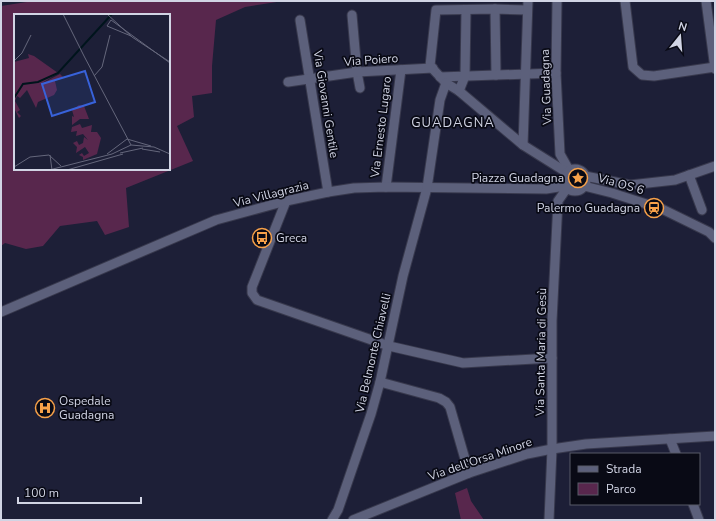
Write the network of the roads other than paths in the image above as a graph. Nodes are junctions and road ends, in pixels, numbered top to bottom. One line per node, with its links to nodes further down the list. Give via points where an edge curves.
1 (557, 1): 14 (street, Via Guadagna)
2 (624, 1): 10 (street, via 633,67 642,75 654,76)
3 (706, 1): 10 (street)
4 (528, 6): 5 (street); 13 (street)
5 (495, 9): 6 (street); 15 (street)
6 (466, 10): 9 (street, via 436,10); 16 (street)
7 (352, 15): 12 (street)
8 (300, 20): 17 (street, Via Giovanni Gentile)
9 (431, 67): 11 (street, Via Poiero); 18 (street)
10 (715, 68)
11 (401, 70): 12 (street, Via Poiero); 28 (street, Via Ernesto Lugaro)
12 (357, 72): 17 (street, Via Poiero); 20 (street)
13 (526, 73): 14 (street); 15 (street); 22 (street)
14 (556, 73): 24 (street, Via Guadagna, via 560,154)
15 (496, 74): 16 (street)
16 (465, 76): 18 (street); 21 (street)
17 (310, 79): 19 (street, Via Poiero); 31 (street, Via Giovanni Gentile)
18 (443, 80): 21 (street); 30 (street, Via Belmonte Chiavelli)
19 (288, 82)
20 (360, 88)
21 (459, 91): 22 (street)
22 (524, 145): 24 (street)
23 (715, 166): 25 (street)
24 (568, 171): 26 (street, via 577,169); 29 (street, via 564,179)
25 (689, 175): 26 (street, via 675,180 630,185); 33 (street)
26 (585, 176): 27 (street)
27 (584, 186): 29 (street, via 574,191); 34 (street, Via OS 6, via 662,209 709,232)
28 (386, 187): 30 (street, Via Villagrazia); 31 (street, Via Villagrazia)
29 (566, 187): 30 (street, Via Villagrazia); 37 (street, Via Santa Maria di Gesù, via 558,201)
30 (427, 188): 36 (street, Via Belmonte Chiavelli, via 403,276)
31 (328, 192): 32 (street, Via Villagrazia)
32 (286, 201): 35 (street, Via Villagrazia, via 216,220); 36 (street, via 252,287 252,293 257,300)
33 (702, 210)
34 (715, 238)
35 (1, 312)
36 (389, 346): 37 (street, via 463,363); 38 (street, Via Belmonte Chiavelli)
37 (552, 358): 41 (street, Via Santa Maria di Gesù)
38 (380, 382): 43 (street, via 446,402 450,407); 45 (street, Via Belmonte Chiavelli, via 341,503)
39 (715, 436): 40 (street, Via dell'Orsa Minore)
40 (670, 439): 41 (street, Via dell'Orsa Minore, via 586,444); 42 (street)
41 (552, 449): 43 (street, Via dell'Orsa Minore, via 527,454); 47 (street, Via Santa Maria di Gesù)
42 (676, 453)
43 (469, 473): 46 (street, Via dell'Orsa Minore)
44 (693, 505): 48 (street)
45 (332, 520)
46 (353, 520)
47 (549, 520)
48 (699, 520)

